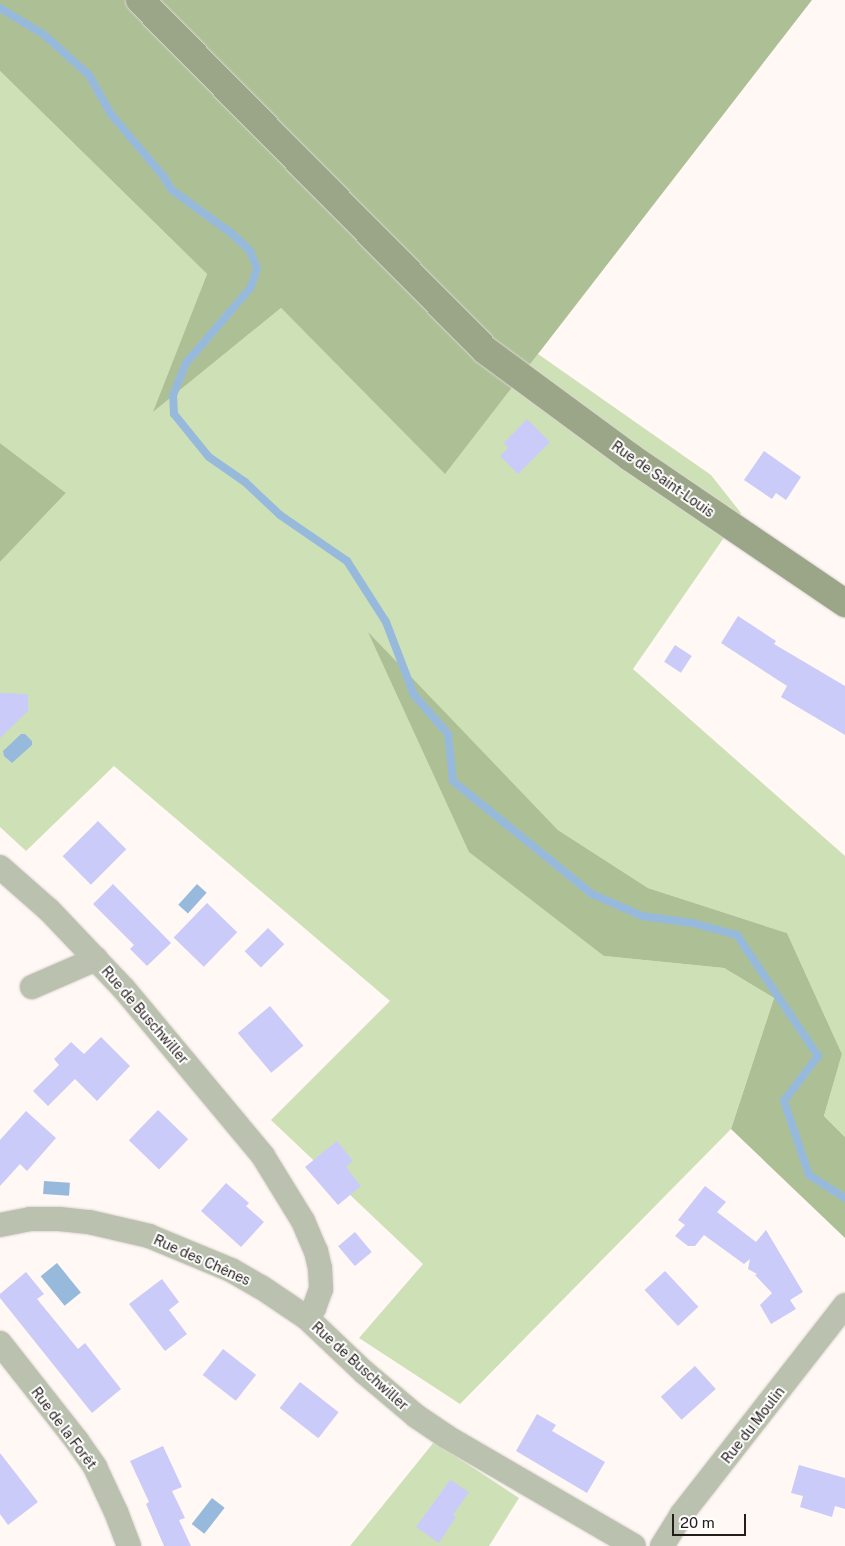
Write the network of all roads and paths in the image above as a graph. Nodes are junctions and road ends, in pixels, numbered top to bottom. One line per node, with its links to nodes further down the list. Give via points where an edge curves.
1 (140, 0): 2 (street, Rue de Saint-Louis, via 485,350 630,457)
2 (845, 603)
3 (0, 867): 4 (street, Rue de Buschwiller, via 49,910)
4 (96, 959): 5 (street, Rue de Buschwiller); 8 (street, Rue de Buschwiller, via 263,1156 290,1199 313,1243 320,1268 321,1289)
5 (32, 988)
6 (0, 1225): 8 (street, Rue des Chênes, via 30,1219 60,1219 149,1236 231,1270)
7 (845, 1305): 12 (street, Rue du Moulin, via 682,1514)
8 (307, 1318): 11 (street, Rue de Buschwiller, via 416,1416)
9 (0, 1344): 10 (street, Rue de la Forêt, via 95,1467)
10 (129, 1546)
11 (634, 1546)
12 (662, 1546)

